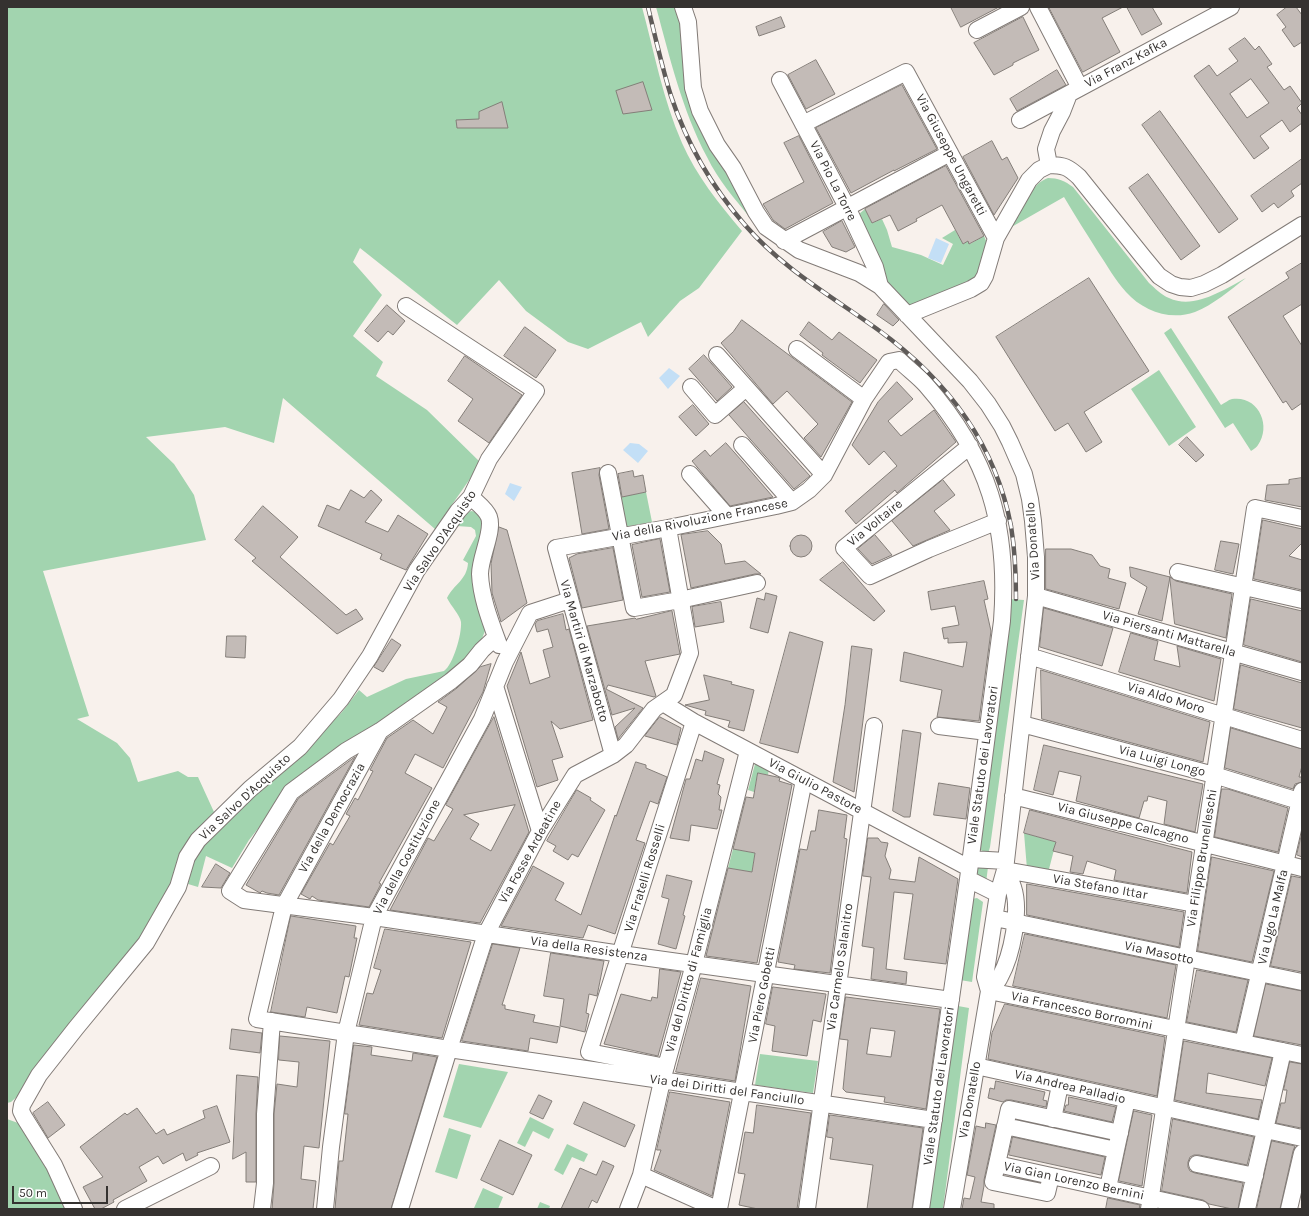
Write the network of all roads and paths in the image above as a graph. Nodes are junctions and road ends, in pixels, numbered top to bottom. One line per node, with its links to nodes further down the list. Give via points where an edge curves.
1 (683, 7): 15 (street, via 688,22 693,88 700,111 756,212 766,227)
2 (1020, 7): 5 (street)
3 (1038, 7): 7 (street)
4 (1231, 7): 7 (street, Via Franz Kafka)
5 (978, 30)
6 (780, 80): 9 (street, Via Pio La Torre)
7 (1074, 91): 8 (street, Via Franz Kafka); 11 (street, via 1052,131 1046,149)
8 (1020, 120)
9 (803, 124): 10 (street, Via Giuseppe Ungaretti, via 906,72); 12 (street, Via Pio La Torre)
10 (950, 153): 12 (street); 14 (street, Via Giuseppe Ungaretti)
11 (1049, 165): 13 (street, via 1062,165 1079,177 1159,276 1180,287 1191,288 1222,275); 14 (street, via 1039,170 1030,180)
12 (847, 208): 15 (street); 16 (street, Via Pio La Torre, via 875,267)
13 (1302, 225)
14 (996, 238): 18 (street, via 981,283)
15 (784, 241): 16 (street, via 799,250 859,273)
16 (880, 286): 18 (street, Via Donatello)
17 (406, 306): 30 (street, Via Salvo D'Acquisto, via 536,391 489,459)
18 (907, 315): 41 (street, Via Donatello, via 970,381 988,404 1017,456 1024,474 1033,521)
19 (797, 349): 24 (street)
20 (717, 355): 23 (street)
21 (889, 362): 24 (street, Via della Rivoluzione Francese); 26 (street, Viale Statuto dei Lavoratori, via 899,360 924,384 950,415)
22 (691, 387): 23 (street, via 715,415)
23 (746, 388): 29 (street)
24 (864, 399): 29 (street, Via della Rivoluzione Francese)
25 (742, 445): 31 (street)
26 (970, 446): 34 (street, Viale Statuto dei Lavoratori, via 993,500); 34 (street, Via Voltaire, via 844,548 870,576)
27 (608, 474): 36 (street)
28 (690, 474): 32 (street)
29 (824, 475): 31 (street, Via della Rivoluzione Francese)
30 (471, 497): 45 (street, via 484,508 491,525 480,574 485,606); 117 (street, Via Salvo D'Acquisto, via 458,511 417,570 370,656 341,699 300,746 250,789 198,840 187,857 178,887 146,943 39,1075 22,1105 24,1117 54,1165)
31 (792, 502): 32 (street, Via della Rivoluzione Francese)
32 (727, 516): 35 (street, Via della Rivoluzione Francese)
33 (1302, 518): 40 (street, Via Filippo Brunelleschi, via 1255,508)
34 (998, 521): 58 (street, Viale Statuto dei Lavoratori, via 1003,558 1004,596)
35 (668, 528): 36 (street, Via della Rivoluzione Francese); 43 (street, Via Fosse Ardeatine)
36 (620, 536): 37 (street, Via della Rivoluzione Francese); 43 (street, via 634,608)
37 (556, 548): 42 (street, Via Martiri di Marzabotto)
38 (1178, 572): 40 (street)
39 (757, 583): 43 (street)
40 (1243, 587): 44 (street); 46 (street, Via Filippo Brunelleschi)
41 (1036, 596): 46 (street, Via Piersanti Mattarella); 47 (street, Via Donatello)
42 (570, 600): 48 (street, Via della Costituzione, via 530,613); 61 (street, Via Martiri di Marzabotto)
43 (680, 600): 51 (street, Via Fosse Ardeatine, via 690,653 674,695)
44 (1302, 600)
45 (496, 637): 48 (street); 57 (street, via 451,681)
46 (1233, 652): 49 (street, Via Piersanti Mattarella); 52 (street, Via Filippo Brunelleschi)
47 (1029, 656): 52 (street, Via Aldo Moro); 54 (street, Via Donatello)
48 (505, 662): 50 (street, Via della Costituzione)
49 (1302, 672)
50 (495, 686): 67 (street); 76 (street, Via della Costituzione, via 482,719)
51 (663, 703): 53 (street, Via Giulio Pastore); 61 (street, Via Fosse Ardeatine, via 654,709 626,745)
52 (1223, 715): 59 (street, Via Aldo Moro); 62 (street, Via Filippo Brunelleschi)
53 (694, 722): 60 (street, Via Giulio Pastore); 80 (street, Via Fratelli Rosselli)
54 (1022, 724): 62 (street, Via Luigi Longo); 64 (street, Via Donatello)
55 (874, 726): 66 (street, Via Carmelo Salanitro)
56 (939, 726): 58 (street)
57 (380, 730): 75 (street, Via della Democrazia); 75 (street, Via della Resistenza, via 346,751 291,792 230,891 244,900)
58 (987, 732): 72 (street, Viale Statuto dei Lavoratori)
59 (1302, 740)
60 (748, 751): 63 (street, Via Giulio Pastore); 82 (street, Via del Diritto di Famiglia)
61 (613, 755): 67 (street, Via Fosse Ardeatine, via 575,774)
62 (1214, 775): 65 (street, Via Luigi Longo); 68 (street, Via Filippo Brunelleschi)
63 (804, 780): 66 (street, Via Giulio Pastore); 84 (street, Via Piero Gobetti)
64 (1013, 796): 68 (street, Via Giuseppe Calcagno); 70 (street, Via Donatello)
65 (1301, 798): 69 (street, Via Ugo La Malfa)
66 (861, 810): 72 (street, Via Giulio Pastore); 86 (street, Via Carmelo Salanitro)
67 (540, 832): 79 (street, Via Fosse Ardeatine)
68 (1204, 844): 69 (street, Via Giuseppe Calcagno); 74 (street, Via Filippo Brunelleschi)
69 (1285, 864): 71 (street, Via Giuseppe Calcagno); 83 (street, Via Ugo La Malfa)
70 (1005, 866): 72 (street, Via Stefano Ittar); 73 (street, Via Donatello); 74 (street, Via Stefano Ittar); 78 (street, via 1014,891)
71 (1302, 868)
72 (969, 869): 73 (street, Via Giulio Pastore); 88 (street, Viale Statuto dei Lavoratori)
73 (998, 894): 77 (street, Via Donatello)
74 (1195, 904): 81 (street, Via Filippo Brunelleschi)
75 (284, 906): 76 (street, Via della Resistenza); 89 (street, Via della Democrazia)
76 (374, 917): 79 (street, Via della Resistenza); 91 (street, Via della Costituzione)
77 (995, 918): 78 (street, Via Masotto); 87 (street, Via Donatello, via 985,977)
78 (1016, 923): 81 (street, Via Masotto); 87 (street, via 1006,963 1000,978)
79 (486, 934): 80 (street, Via della Resistenza); 93 (street, Via Fosse Ardeatine)
80 (621, 954): 82 (street, Via della Resistenza); 97 (street, Via Fratelli Rosselli, via 589,1052)
81 (1186, 958): 83 (street, Via Masotto); 90 (street, Via Filippo Brunelleschi)
82 (694, 964): 84 (street, Via della Resistenza); 97 (street, Via del Diritto di Famiglia)
83 (1259, 973): 85 (street, Via Masotto); 92 (street, Via Ugo La Malfa)
84 (766, 974): 86 (street, Via della Resistenza); 99 (street, Via Piero Gobetti)
85 (1302, 982)
86 (838, 984): 88 (street, Via della Resistenza); 101 (street, Via Carmelo Salanitro)
87 (989, 991): 90 (street, Via Francesco Borromini); 96 (street, Via Donatello)
88 (951, 1000): 104 (street, Viale Statuto dei Lavoratori)
89 (265, 1020): 91 (street); 119 (street, Via della Democrazia, via 265,1183)
90 (1176, 1030): 92 (street, Via Francesco Borromini); 102 (street, Via Filippo Brunelleschi)
91 (346, 1033): 93 (street); 120 (street, Via della Costituzione)
92 (1243, 1043): 94 (street, Via Francesco Borromini)
93 (447, 1046): 97 (street, Via dei Diritti del Fanciullo, via 520,1060); 121 (street, Via Fosse Ardeatine)
94 (1283, 1051): 95 (street, Via Francesco Borromini); 106 (street)
95 (1302, 1055)
96 (976, 1066): 98 (street, Via Andrea Palladio); 126 (street, Via Donatello)
97 (664, 1074): 99 (street, Via dei Diritti del Fanciullo); 113 (street, Via del Diritto di Famiglia)
98 (1060, 1085): 100 (street, Via Andrea Palladio); 103 (street)
99 (742, 1092): 101 (street, Via dei Diritti del Fanciullo); 123 (street, Via Piero Gobetti)
100 (1127, 1099): 102 (street, Via Andrea Palladio); 107 (street)
101 (821, 1104): 104 (street, Via dei Diritti del Fanciullo); 124 (street, Via Carmelo Salanitro)
102 (1164, 1108): 106 (street, Via Andrea Palladio); 116 (street, Via Filippo Brunelleschi)
103 (1053, 1119): 105 (street, Via Gian Lorenzo Bernini, via 1009,1109); 107 (street, Via Gian Lorenzo Bernini)
104 (934, 1120): 125 (street, Viale Statuto dei Lavoratori)
105 (1005, 1126): 109 (street); 115 (street, Via Gian Lorenzo Bernini, via 997,1164)
106 (1265, 1130): 108 (street, Via Andrea Palladio); 114 (street)
107 (1120, 1133): 109 (street)
108 (1302, 1138)
109 (1116, 1150): 115 (street)
110 (1302, 1153): 129 (street)
111 (1197, 1164): 114 (street)
112 (211, 1166): 118 (street)
113 (641, 1175): 122 (street, Via del Diritto di Famiglia); 123 (street)
114 (1255, 1176): 128 (street)
115 (1108, 1188): 116 (street, Via Gian Lorenzo Bernini)
116 (1150, 1203): 127 (street, Via Gian Lorenzo Bernini)
117 (74, 1209)
118 (125, 1209)
119 (262, 1209)
120 (325, 1209)
121 (400, 1209)
122 (628, 1209)
123 (718, 1209)
124 (806, 1209)
125 (921, 1209)
126 (952, 1209)
127 (1201, 1209)
128 (1247, 1209)
129 (1289, 1209)

